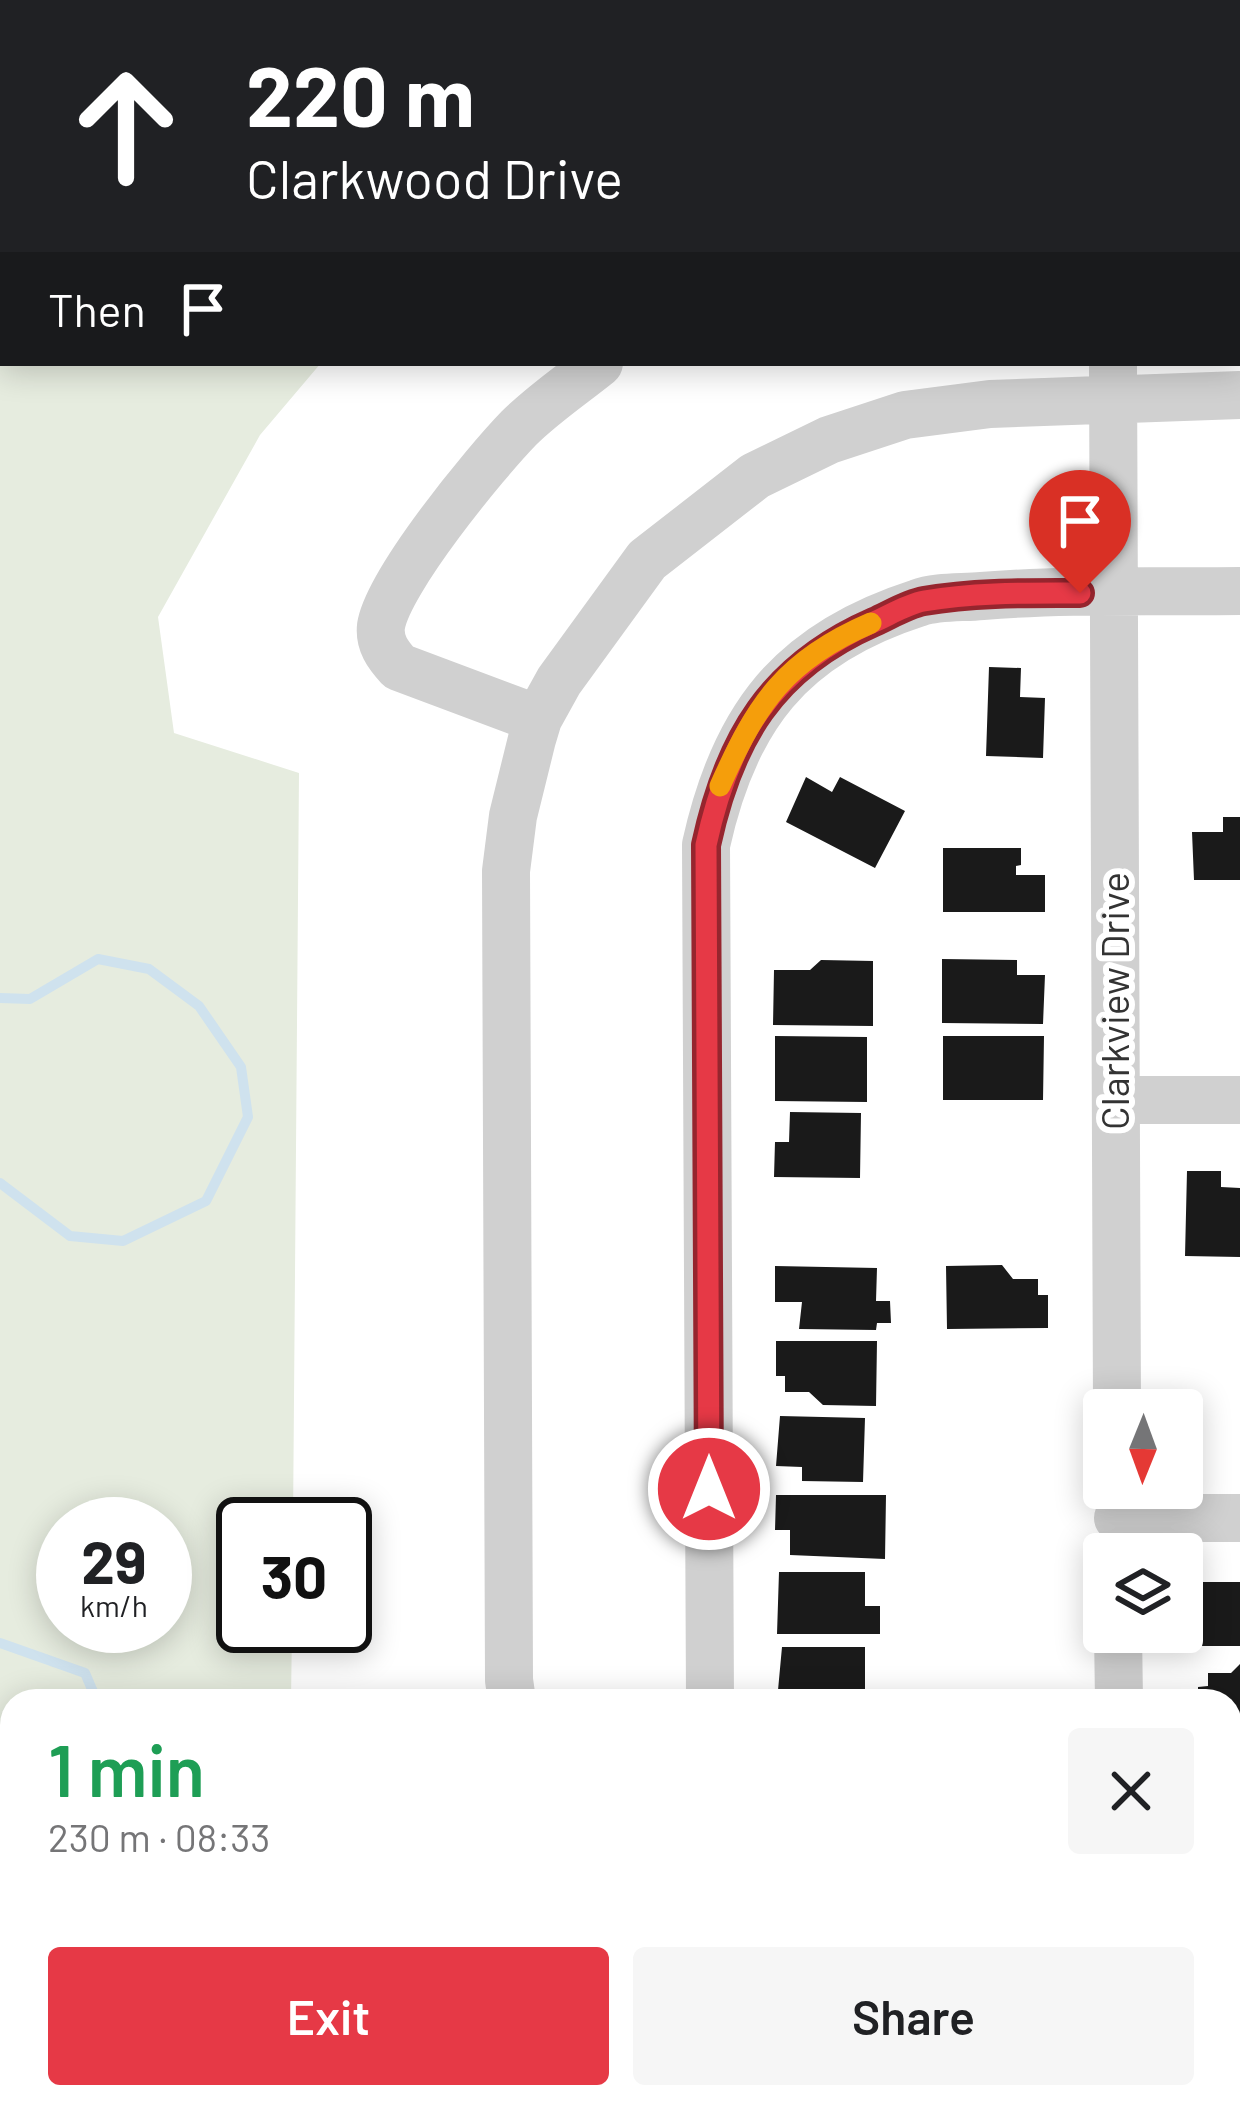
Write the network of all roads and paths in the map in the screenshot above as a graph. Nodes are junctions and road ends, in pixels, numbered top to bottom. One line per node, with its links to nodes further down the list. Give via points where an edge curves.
1 (595, 366): 6 (street, via 520,428 432,535 391,596 380,630 399,668)
2 (1113, 380): 3 (street); 5 (street, Clarkview Drive); 6 (street, via 904,415 755,476 647,560)
3 (1240, 394)
4 (1240, 591): 5 (street)
5 (1113, 592): 7 (street, Clarkview Drive); 14 (street, via 921,601 840,636 790,673 750,719 718,791 706,845)
6 (538, 719): 13 (street, via 506,872)
7 (1115, 1100): 8 (street); 9 (street, Clarkview Drive)
8 (1240, 1100)
9 (1117, 1389)
10 (1240, 1518): 11 (street)
11 (1118, 1520)
12 (1118, 1653): 15 (street)
13 (510, 1689)
14 (710, 1689)
15 (1119, 1689)

